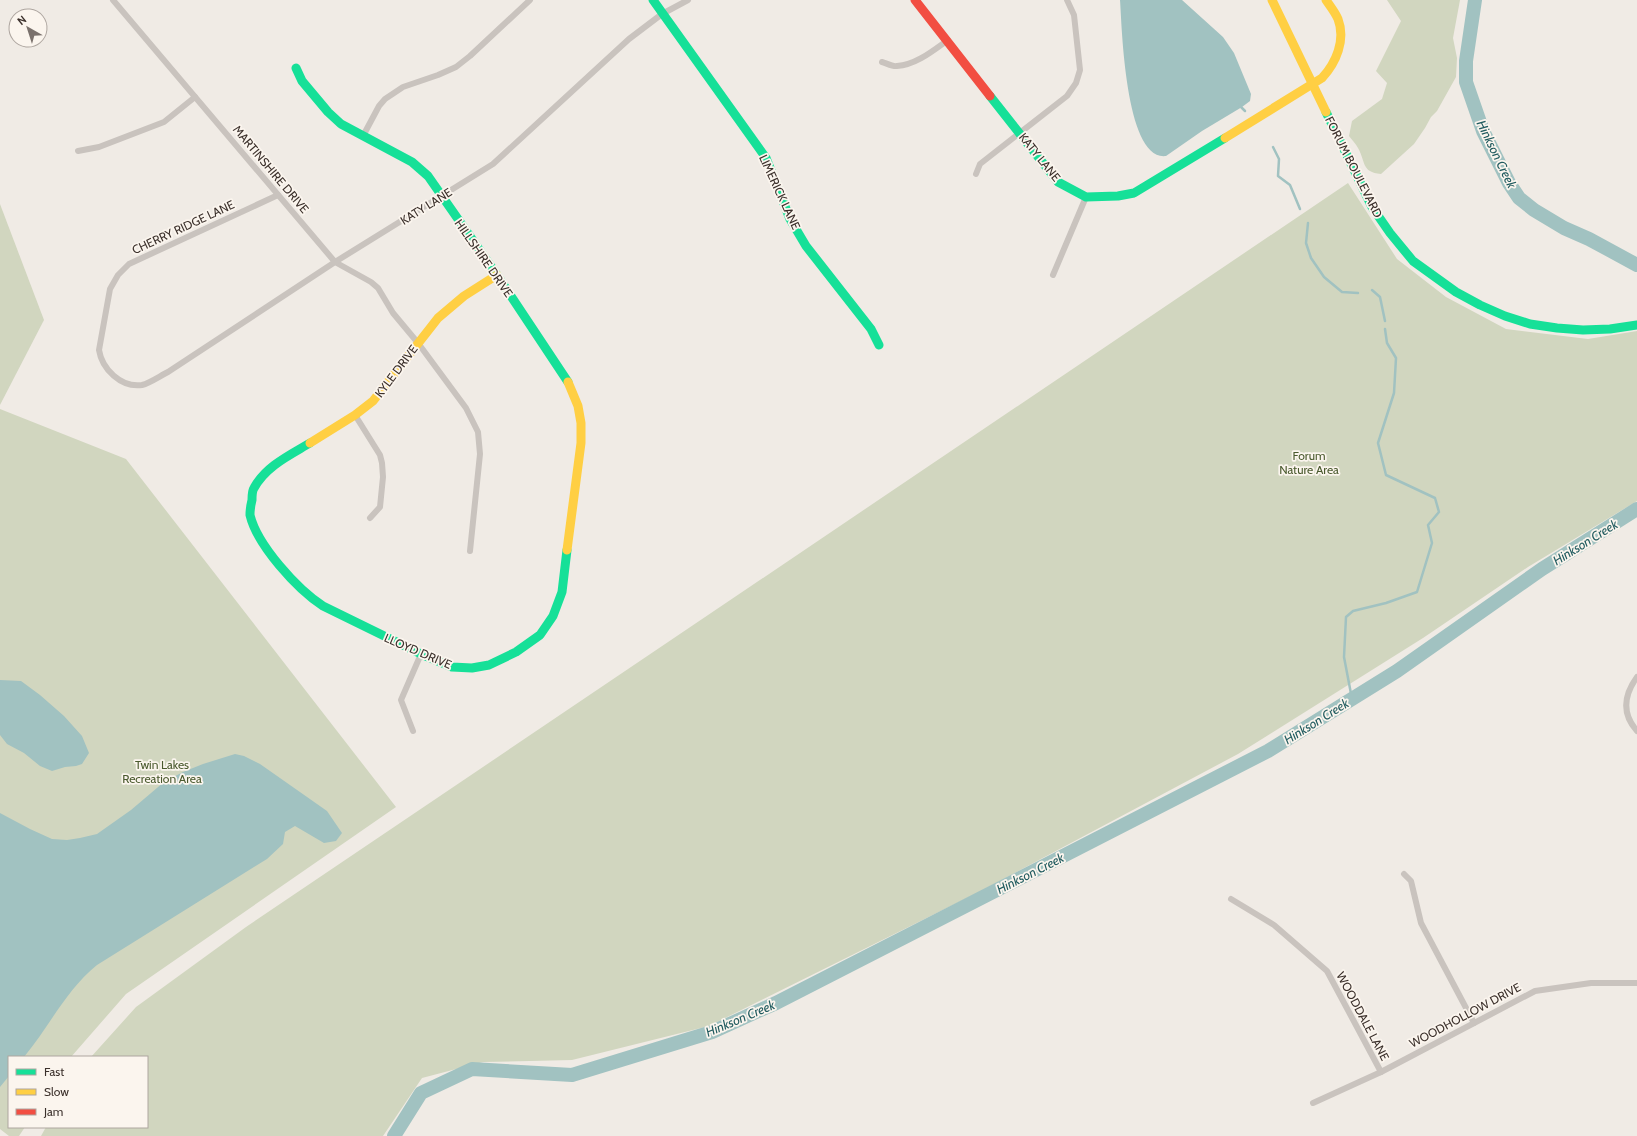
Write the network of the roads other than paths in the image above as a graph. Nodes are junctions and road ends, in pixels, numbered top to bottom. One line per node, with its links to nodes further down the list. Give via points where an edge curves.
1 (113, 0): 14 (street, MARTINSHIRE DRIVE)
2 (530, 0): 16 (street, via 456,67 403,87 385,99)
3 (653, 0): 9 (street, LIMERICK LANE)
4 (688, 0): 9 (street, KATY LANE)
5 (915, 0): 10 (street, KATY LANE)
6 (1067, 0): 15 (street, via 1074,15 1080,70 1076,83 1067,96)
7 (1272, 0): 13 (street, FORUM BOULEVARD)
8 (1326, 0): 13 (street, KATY LANE, via 1338,20 1341,36 1339,51 1330,71)
9 (662, 14): 20 (street, KATY LANE, via 623,44 493,164); 27 (street, LIMERICK LANE, via 766,158 790,219 806,246 871,329)
10 (948, 40): 11 (street, via 916,60 896,66); 15 (street, KATY LANE)
11 (882, 62)
12 (296, 68): 16 (street, HILLSHIRE DRIVE, via 302,81 328,112 341,124)
13 (1313, 85): 21 (street, KATY LANE, via 1139,190 1118,196); 25 (street, FORUM BOULEVARD, via 1372,207 1410,259 1444,285 1502,316 1540,326 1577,331 1619,329)
14 (195, 97): 17 (street, via 164,122 99,147); 19 (street, MARTINSHIRE DRIVE)
15 (1021, 133): 18 (street, via 980,164); 21 (street, KATY LANE, via 1058,182)
16 (363, 136): 20 (street, HILLSHIRE DRIVE, via 412,162 428,176)
17 (78, 151)
18 (976, 174)
19 (278, 195): 22 (street, MARTINSHIRE DRIVE); 28 (street, CHERRY RIDGE LANE, via 129,264 118,275 110,289 99,350 100,359 118,379 128,384)
20 (441, 196): 22 (street, KATY LANE); 24 (street, HILLSHIRE DRIVE)
21 (1086, 197): 23 (street)
22 (335, 262): 26 (street, MARTINSHIRE DRIVE, via 378,288 393,313); 28 (street, KATY LANE, via 168,372)
23 (1053, 274)
24 (496, 275): 26 (street, KYLE DRIVE, via 449,307); 29 (street, HILLSHIRE DRIVE, via 568,382)
25 (1637, 325)
26 (418, 343): 30 (street, KYLE DRIVE, via 373,401); 33 (street, MARTINSHIRE DRIVE, via 466,408 478,432 480,454)
27 (879, 345)
28 (142, 385)
29 (578, 406): 34 (street, LLOYD DRIVE, via 581,443 562,592 553,616 540,634 516,652 489,665 472,668 452,667)
30 (355, 415): 31 (street, KYLE DRIVE, via 276,463); 32 (street, via 380,455 382,463 380,507)
31 (253, 489): 34 (street, LLOYD DRIVE, via 250,513 255,530 296,585 323,606)
32 (370, 518)
33 (470, 551)
34 (421, 654): 37 (street, via 402,700)
35 (1637, 677): 36 (street, via 1626,698 1626,711)
36 (1637, 730)
37 (413, 731)
38 (1404, 874): 41 (street, via 1411,881 1421,923)
39 (1231, 899): 42 (street, WOODDALE LANE, via 1274,925 1327,971)
40 (1637, 983): 41 (street, WOODHOLLOW DRIVE, via 1591,983 1535,991)
41 (1474, 1023): 42 (street, WOODHOLLOW DRIVE)
42 (1381, 1072): 43 (street, WOODHOLLOW DRIVE)
43 (1313, 1103)

